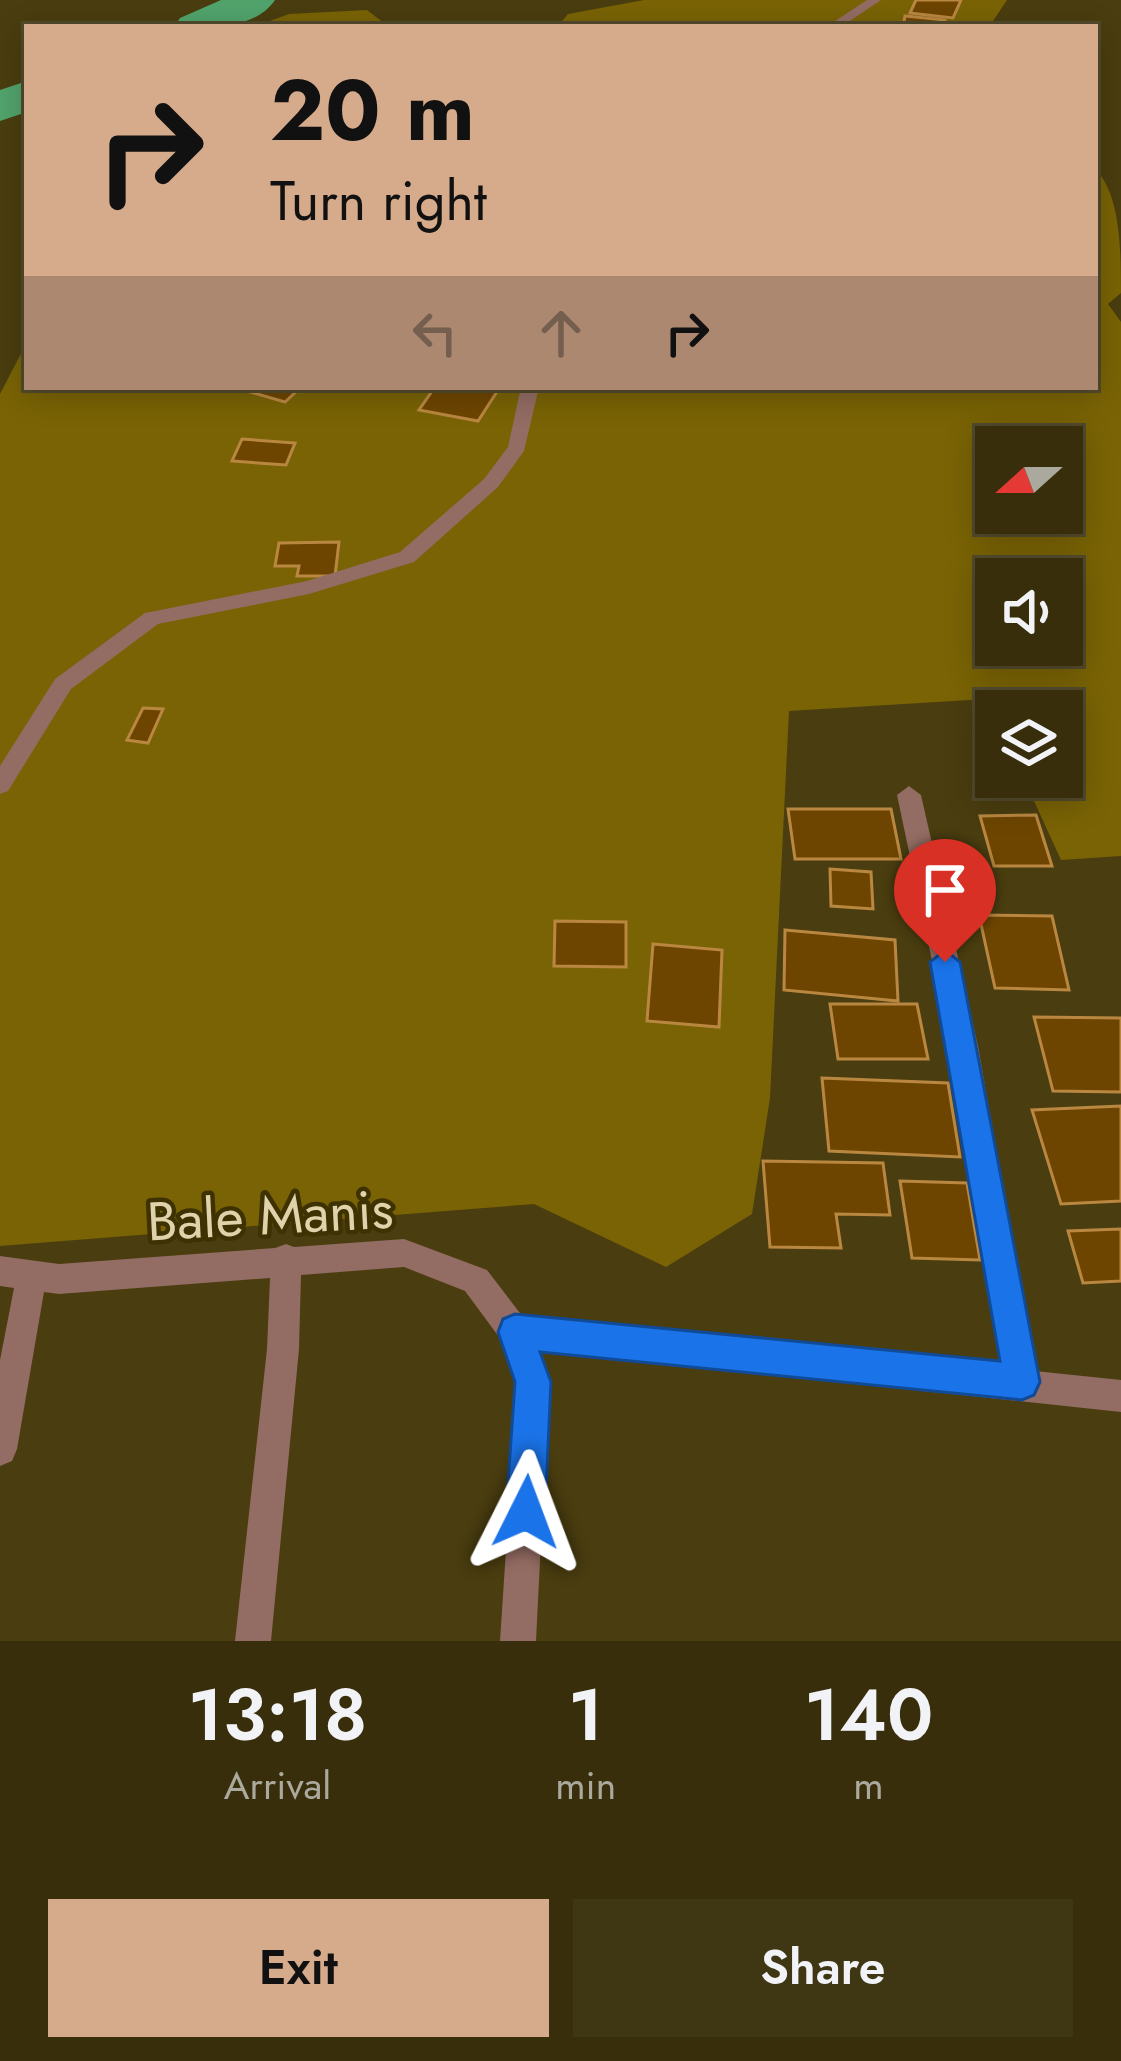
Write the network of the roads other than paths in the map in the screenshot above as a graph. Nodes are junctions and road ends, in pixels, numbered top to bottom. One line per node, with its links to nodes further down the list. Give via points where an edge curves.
1 (874, 0): 2 (street)
2 (837, 24)
3 (529, 390): 4 (street, via 517,447 491,483 407,557 309,587 152,617 62,684)
4 (0, 785)
5 (909, 795): 10 (street, via 964,1046)
6 (286, 1258): 7 (street, Bale Manis, via 59,1279); 8 (street, Bale Manis, via 404,1253 476,1280); 13 (street)
7 (15, 1274): 9 (street)
8 (515, 1332): 10 (street); 14 (street, Bale Manis, via 533,1382)
9 (8, 1369): 12 (street)
10 (1022, 1382): 11 (street)
11 (1121, 1396)
12 (0, 1449)
13 (253, 1641)
14 (518, 1641)

